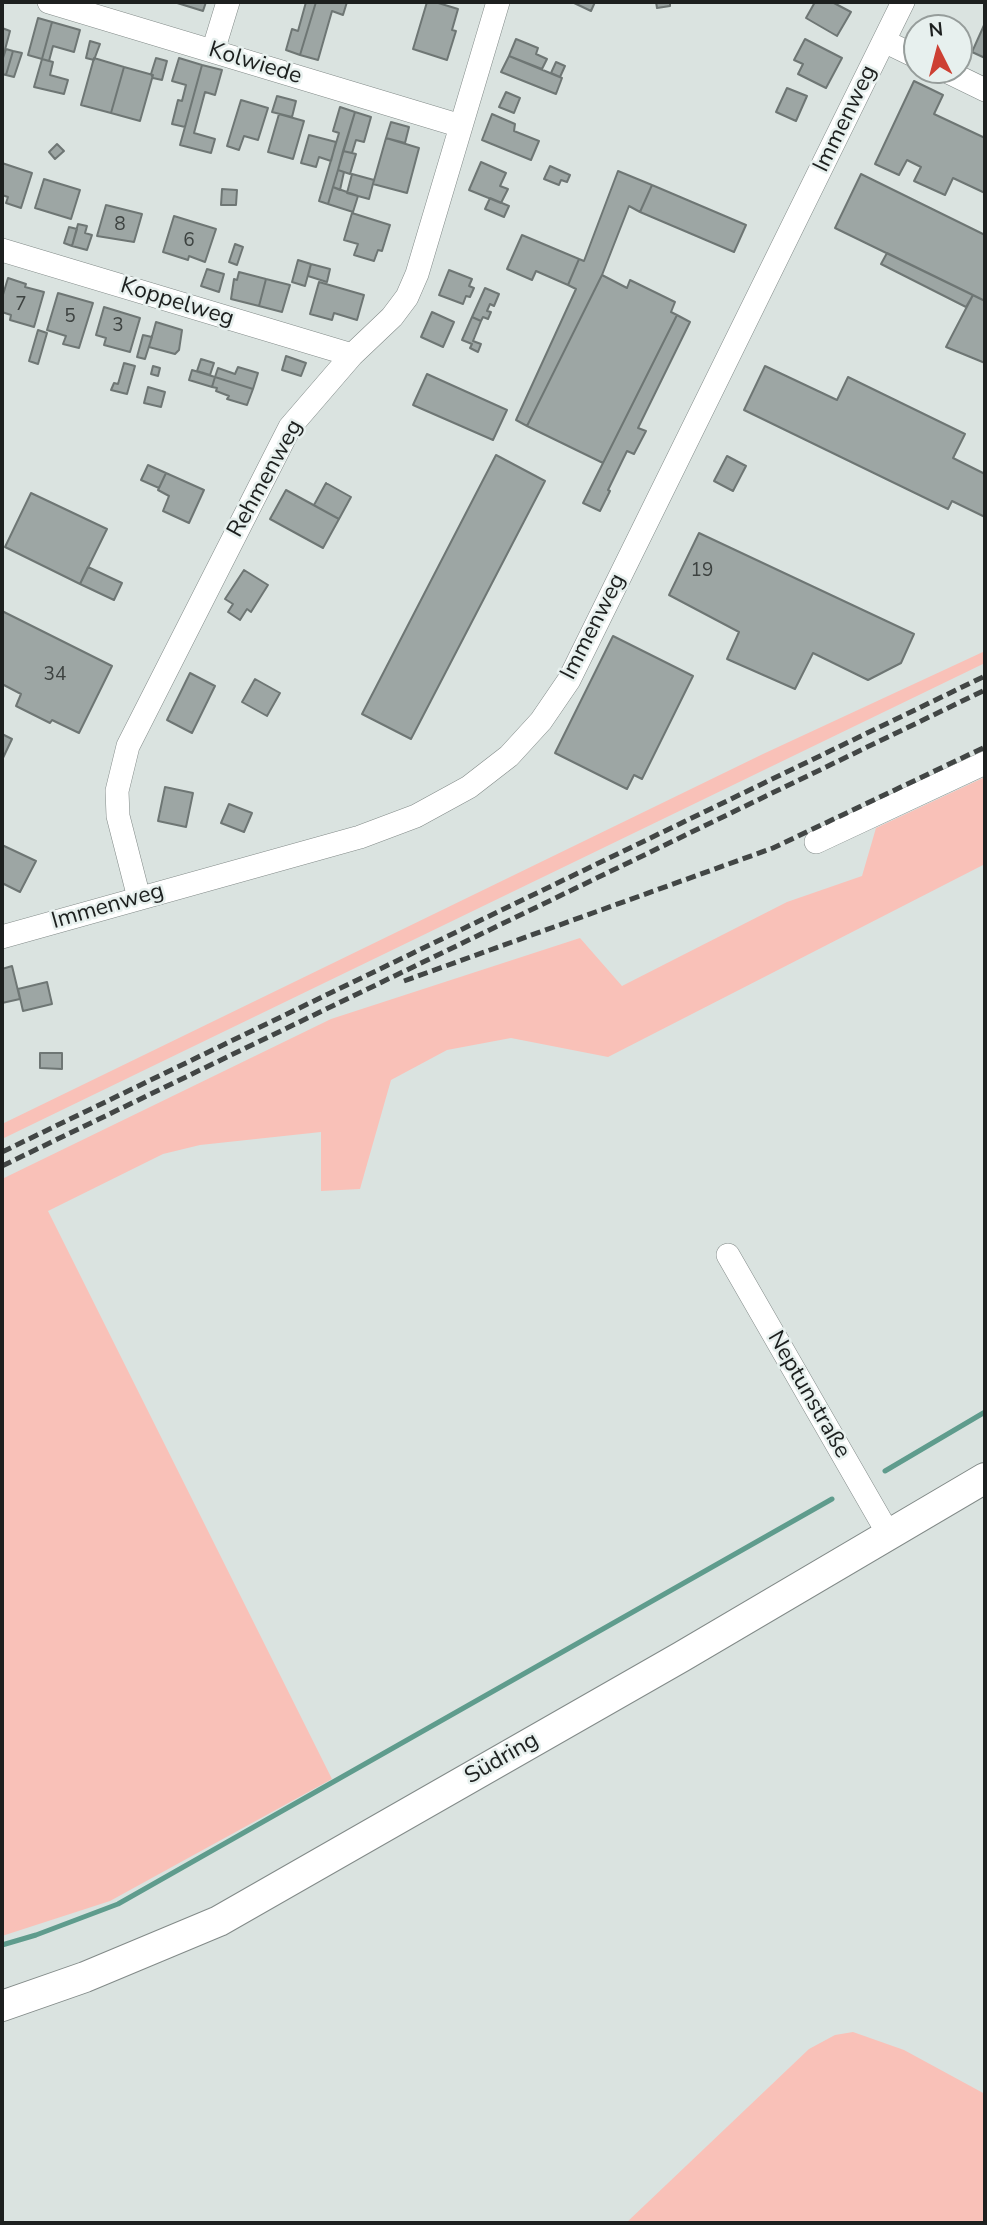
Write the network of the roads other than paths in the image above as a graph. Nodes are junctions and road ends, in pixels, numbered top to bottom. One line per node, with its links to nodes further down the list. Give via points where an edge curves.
1 (49, 2): 7 (street, Kolwiede)
2 (228, 2): 7 (street)
3 (498, 2): 8 (street, Rehmenweg)
4 (903, 2): 5 (street, Immenweg)
5 (884, 41): 6 (street); 13 (street, Immenweg, via 569,680 541,721 509,756 479,779 416,816)
6 (903, 50)
7 (213, 51): 8 (street, Kolwiede)
8 (461, 127): 10 (street, Rehmenweg, via 407,297)
9 (2, 250): 10 (street, Koppelweg)
10 (352, 355): 13 (street, Rehmenweg, via 286,434 128,746 117,791 118,816)
11 (985, 763): 12 (street)
12 (816, 842)
13 (139, 898): 14 (street, Immenweg)
14 (2, 937)
15 (728, 1255): 17 (street, Neptunstraße)
16 (985, 1478): 17 (main road, Südring)
17 (889, 1535): 18 (main road, Südring, via 219,1921 85,1978)
18 (2, 2006)

